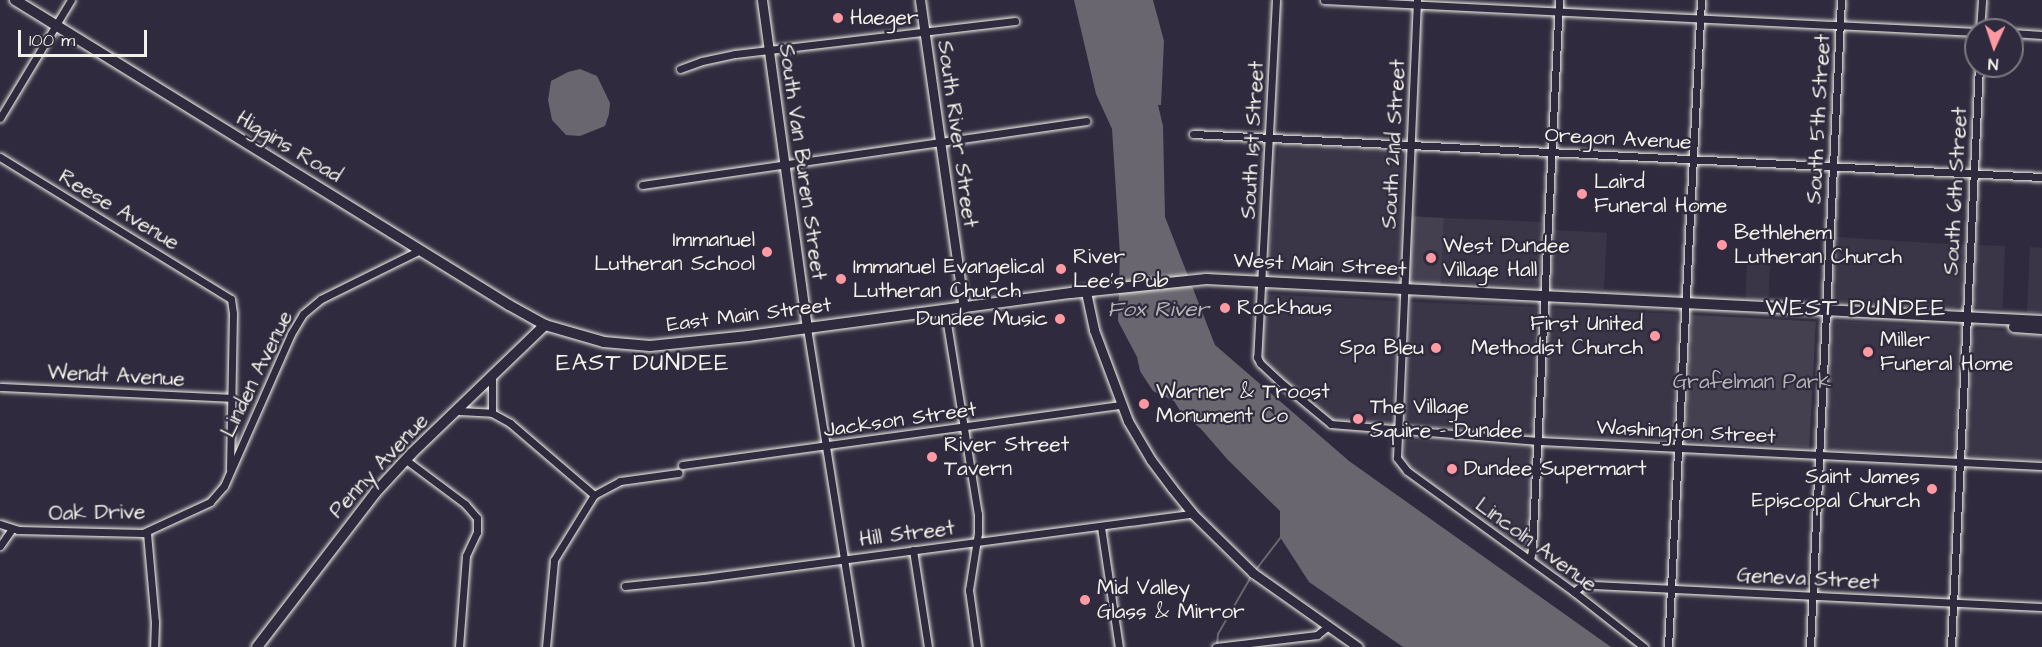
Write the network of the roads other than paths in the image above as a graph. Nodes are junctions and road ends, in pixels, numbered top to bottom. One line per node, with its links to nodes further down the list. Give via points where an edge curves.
1 (15, 0): 17 (main road, Higgins Road)
2 (71, 0): 17 (street)
3 (762, 0): 22 (street, South Van Buren Street)
4 (920, 0): 18 (street, South River Street)
5 (1276, 0): 28 (street, South 1st Street)
6 (1324, 0): 11 (street)
7 (1559, 0): 12 (street)
8 (1701, 0): 13 (street)
9 (1841, 0): 16 (street, South 5th Street)
10 (1982, 0): 14 (street)
11 (1417, 2): 12 (street); 30 (street, South 2nd Street)
12 (1559, 11): 13 (street); 31 (street)
13 (1700, 18): 16 (street); 33 (street)
14 (1981, 18)
15 (1015, 21): 18 (street)
16 (1840, 25): 19 (street); 35 (street, South 5th Street)
17 (55, 26): 25 (street); 39 (main road, Higgins Road)
18 (924, 30): 22 (street); 29 (street, South River Street)
19 (1964, 31)
20 (2024, 34): 21 (street)
21 (2042, 35)
22 (769, 51): 23 (street, via 719,57); 34 (street, South Van Buren Street)
23 (680, 69)
24 (1978, 78): 36 (street, South 6th Street)
25 (0, 118)
26 (1086, 121): 29 (street)
27 (1193, 134): 28 (street, Oregon Avenue)
28 (1270, 138): 30 (street, Oregon Avenue); 40 (street, South 1st Street)
29 (940, 144): 34 (street, via 931,142); 46 (street, South River Street)
30 (1410, 145): 31 (street, Oregon Avenue); 41 (street, South 2nd Street)
31 (1551, 153): 33 (street, Oregon Avenue); 44 (street)
32 (0, 158): 56 (street, Reese Avenue, via 230,298)
33 (1692, 159): 35 (street, Oregon Avenue); 45 (street)
34 (784, 164): 38 (street); 52 (street, South Van Buren Street)
35 (1833, 166): 36 (street, Oregon Avenue); 48 (street, South 5th Street)
36 (1974, 173): 37 (street, Oregon Avenue); 49 (street, South 6th Street)
37 (2042, 177)
38 (642, 185)
39 (420, 250): 51 (main road, Higgins Road); 72 (street, Linden Avenue, via 321,299 303,314)
40 (1261, 282): 41 (main road, West Main Street); 42 (main road, West Main Street, via 1202,279); 60 (street, South 1st Street, via 1259,362)
41 (1403, 289): 44 (main road, West Main Street); 62 (street, South 2nd Street)
42 (1103, 290): 43 (main road, East Main Street)
43 (1086, 292): 46 (main road, East Main Street); 57 (street, via 1094,330)
44 (1545, 297): 45 (main road, West Main Street); 63 (street)
45 (1685, 305): 48 (main road, West Main Street); 65 (street)
46 (964, 308): 47 (main road, East Main Street)
47 (945, 311): 52 (main road, East Main Street); 61 (street)
48 (1826, 311): 49 (main road, West Main Street); 66 (street, South 5th Street)
49 (1966, 319): 50 (main road, West Main Street); 53 (main road, West Main Street); 68 (street, South 6th Street)
50 (2042, 321)
51 (545, 325): 52 (main road, East Main Street, via 594,340 650,346); 54 (main road, Penny Avenue)
52 (807, 328): 64 (street)
53 (2042, 329)
54 (492, 378): 58 (main road, Penny Avenue); 59 (street)
55 (0, 387): 56 (street, Wendt Avenue)
56 (231, 398): 72 (street)
57 (1121, 405): 61 (street, Jackson Street); 75 (street, via 1151,460)
58 (459, 411): 59 (street); 67 (main road, Penny Avenue)
59 (492, 413): 74 (street, via 525,435)
60 (1329, 423): 62 (street, Washington Street)
61 (964, 427): 64 (street, Jackson Street); 80 (street, via 977,505)
62 (1398, 432): 63 (street, Washington Street); 71 (street, South 2nd Street, via 1397,458)
63 (1538, 441): 65 (street, Washington Street); 84 (street)
64 (825, 447): 69 (street, Jackson Street); 83 (street)
65 (1678, 448): 66 (street, Washington Street); 86 (street)
66 (1819, 455): 68 (street, Washington Street); 88 (street, South 5th Street)
67 (406, 459): 92 (main road, Penny Avenue, via 360,510); 94 (street, via 465,504 477,518 476,536 466,556)
68 (1960, 462): 70 (street, Washington Street); 89 (street, South 6th Street)
69 (682, 465)
70 (2042, 466)
71 (1407, 471): 84 (street, Lincoln Avenue)
72 (230, 472): 79 (street, Oak Drive, via 220,493 210,502)
73 (678, 474): 74 (street, via 620,481)
74 (594, 495): 95 (street, via 555,560)
75 (1193, 514): 77 (street, Hill Street); 91 (street, via 1260,579)
76 (0, 524): 78 (street)
77 (1101, 527): 80 (street, Hill Street); 99 (street)
78 (12, 529): 79 (street, Oak Drive); 81 (street)
79 (147, 533): 93 (street)
80 (976, 542): 82 (street, Hill Street); 98 (street, via 969,590)
81 (0, 546)
82 (913, 550): 83 (street, Hill Street); 97 (street)
83 (843, 559): 85 (street, Hill Street); 96 (street)
84 (1530, 560): 87 (street, Lincoln Avenue)
85 (625, 586)
86 (1672, 590): 87 (street, Geneva Street, via 1588,585); 88 (street, Geneva Street); 103 (street)
87 (1574, 591): 102 (street, Lincoln Avenue)
88 (1813, 596): 89 (street, Geneva Street); 104 (street, South 5th Street)
89 (1953, 603): 90 (street, Geneva Street); 105 (street, South 6th Street)
90 (2042, 607)
91 (1328, 626): 100 (street, via 1317,635); 101 (street)
92 (260, 646)
93 (154, 647)
94 (459, 647)
95 (546, 647)
96 (858, 647)
97 (928, 647)
98 (977, 647)
99 (1119, 647)
100 (1218, 647)
101 (1358, 647)
102 (1644, 647)
103 (1668, 647)
104 (1810, 647)
105 (1951, 647)

